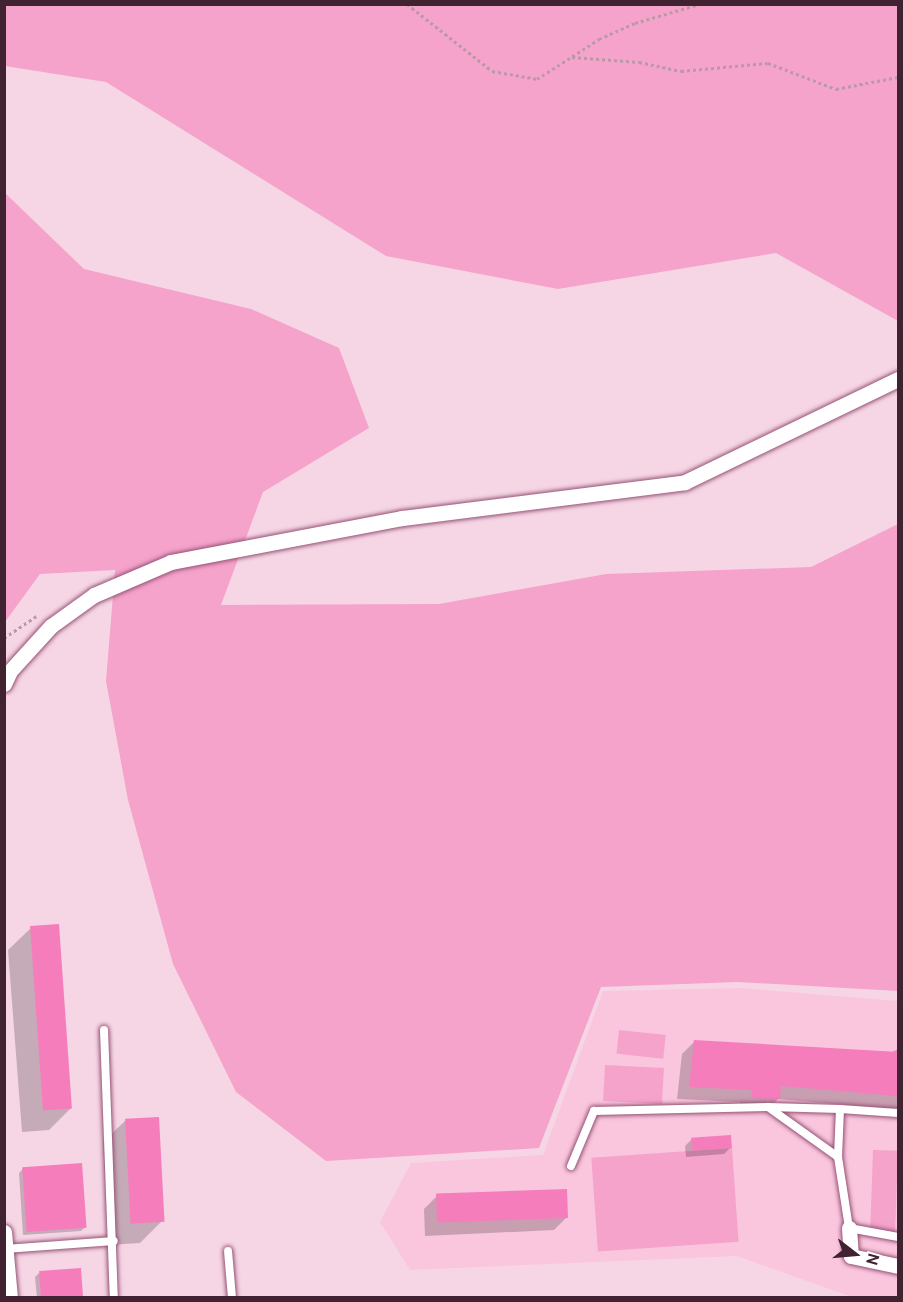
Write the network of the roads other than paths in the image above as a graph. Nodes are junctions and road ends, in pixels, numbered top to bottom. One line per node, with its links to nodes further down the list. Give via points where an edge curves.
1 (898, 380): 2 (street, via 685,482 402,518 171,562 94,595 68,614 10,670)
2 (4, 684)
3 (104, 1030): 12 (lane)
4 (768, 1107): 5 (lane); 7 (lane); 8 (lane, via 594,1112)
5 (840, 1109): 6 (lane); 7 (lane)
6 (898, 1113)
7 (838, 1157): 9 (lane)
8 (571, 1166)
9 (849, 1228): 11 (lane); 15 (street, via 850,1256)
10 (4, 1232): 13 (street)
11 (898, 1237)
12 (114, 1241): 13 (lane); 17 (lane)
13 (5, 1249): 16 (street)
14 (228, 1251): 18 (lane)
15 (898, 1266)
16 (10, 1298)
17 (114, 1298)
18 (232, 1298)

